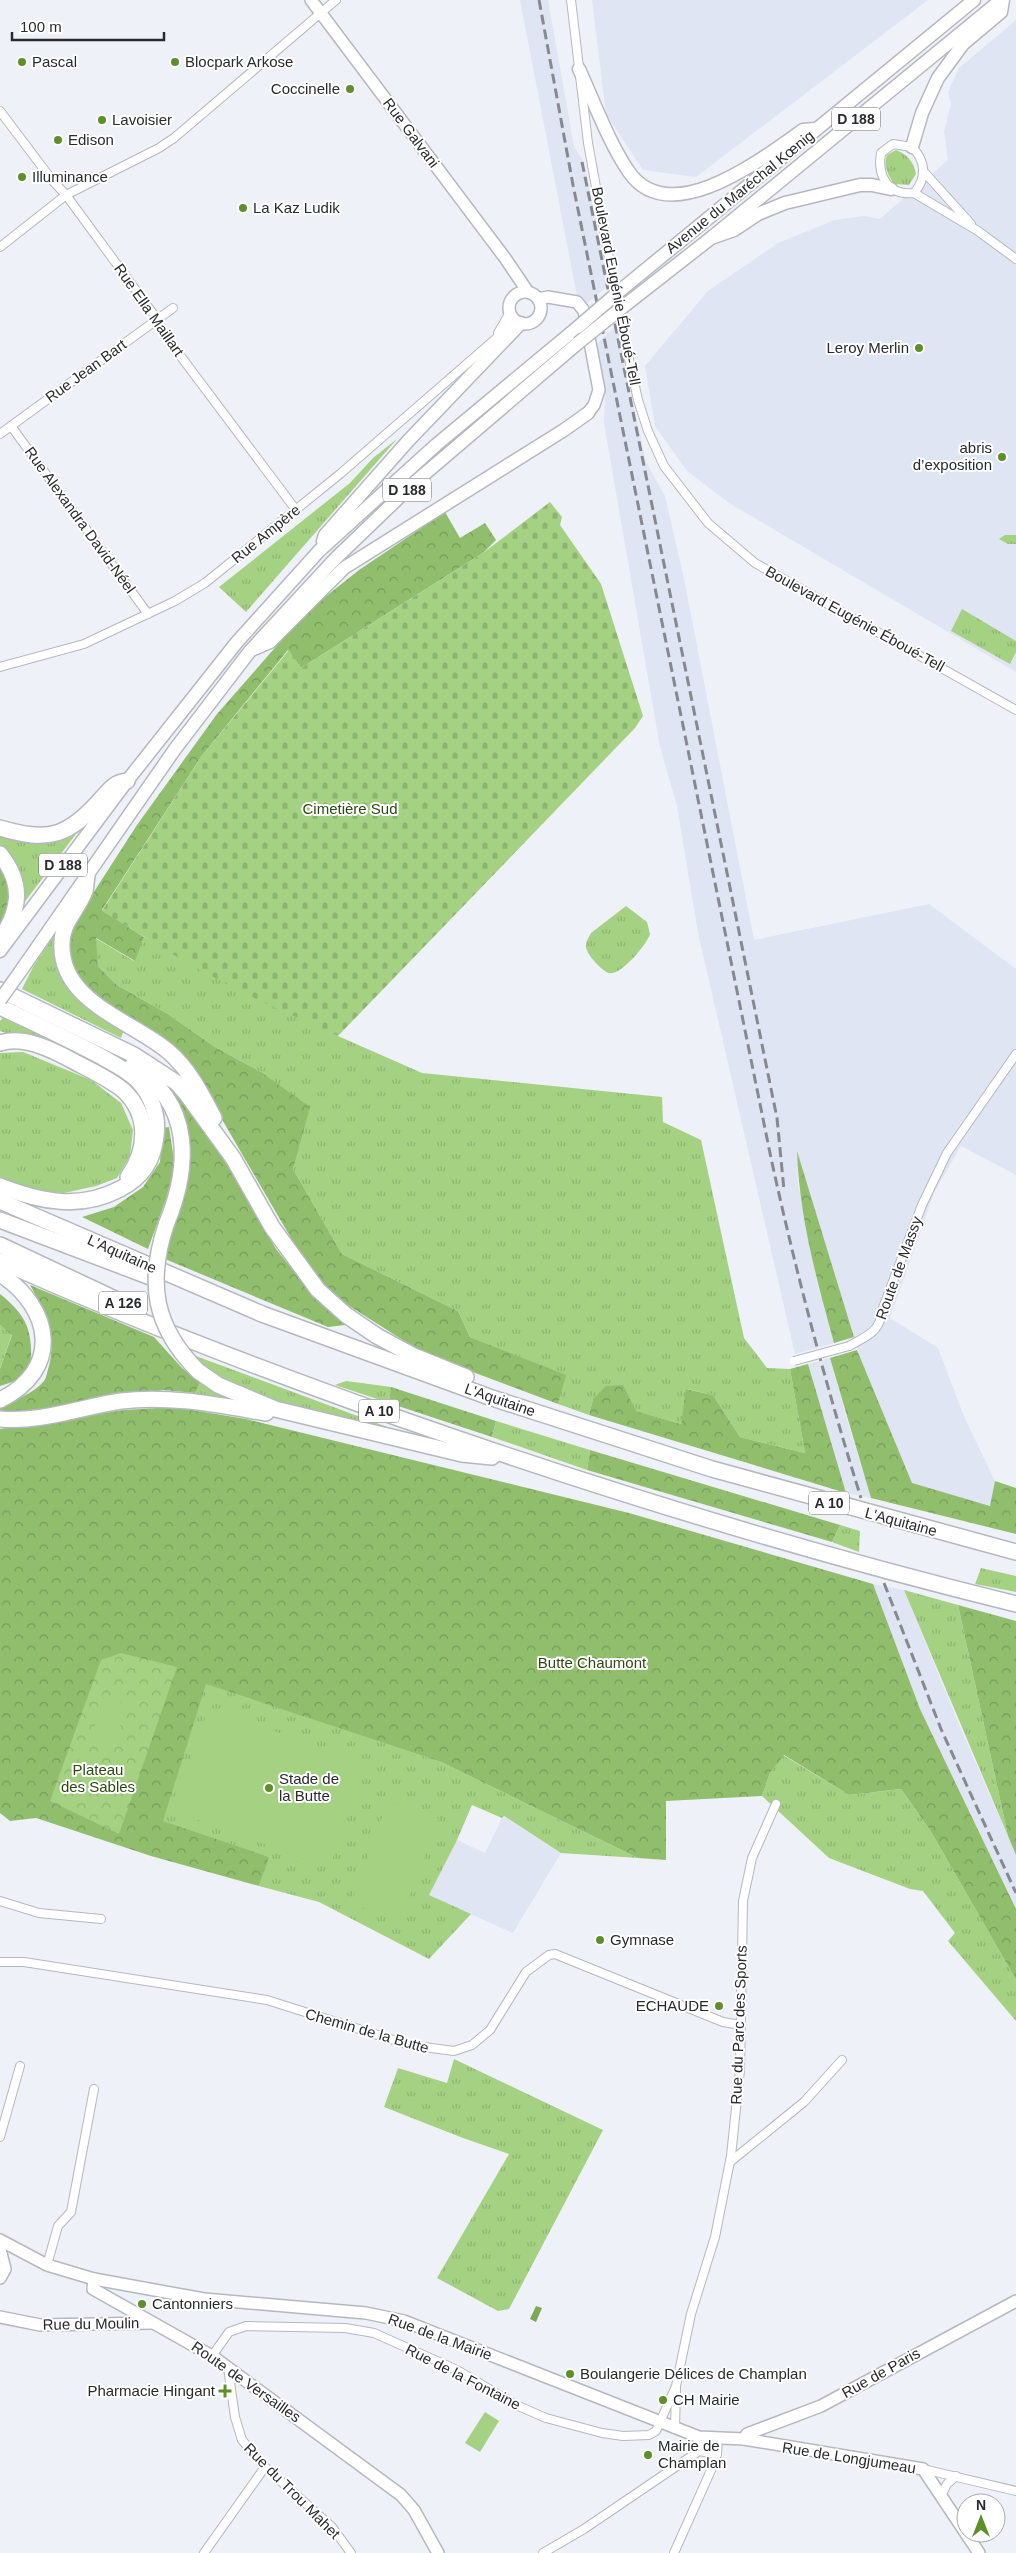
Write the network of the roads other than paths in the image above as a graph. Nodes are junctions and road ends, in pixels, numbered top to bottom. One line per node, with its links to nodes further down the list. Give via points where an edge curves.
1 (311, 0): 6 (main road, Rue Galvani)
2 (336, 0): 6 (street)
3 (571, 0): 7 (street, Boulevard Eugénie Éboué-Tell)
4 (974, 0): 9 (main road, Avenue du Maréchal Kœnig / D 188)
5 (1002, 0): 10 (main road, via 1001,12 963,44 938,78 922,113); 16 (main road, Avenue du Maréchal Kœnig / D 188)
6 (323, 14): 14 (street, via 174,138); 19 (main road, Rue Galvani)
7 (579, 69): 9 (main road, via 630,174 646,188 660,194 676,196 695,192 724,180 803,130); 34 (street, Boulevard Eugénie Éboué-Tell, via 588,143 622,331 638,400 664,466 708,523 755,563)
8 (0, 111): 14 (street, Rue Ella Maillart)
9 (817, 129): 30 (main road, Avenue du Maréchal Kœnig / D 188, bridge, via 436,445)
10 (912, 147): 11 (street); 12 (street, via 893,144 881,153 881,175)
11 (925, 173): 13 (street); 15 (street)
12 (891, 190): 13 (street); 16 (main road, via 860,185 785,203 758,214 734,230)
13 (914, 193): 15 (street)
14 (66, 195): 17 (street); 24 (street, Rue Ella Maillart)
15 (978, 231): 18 (street)
16 (710, 238): 32 (main road, D 188, bridge, via 578,343 414,482 335,559)
17 (0, 247)
18 (1016, 259)
19 (510, 267): 20 (main road, Rue Galvani); 21 (main road)
20 (528, 292): 21 (main road); 22 (main road)
21 (513, 296): 25 (main road, via 508,309)
22 (539, 303): 25 (main road, via 537,318 531,323); 26 (main road, via 565,299 577,302 584,311 599,390)
23 (173, 308): 24 (street, Rue Jean Bart)
24 (157, 318): 27 (street, Rue Jean Bart); 29 (street, Rue Ella Maillart, via 164,334)
25 (515, 320): 29 (street, Rue Ampère); 30 (main road, via 325,535)
26 (588, 413): 32 (main road, via 344,568 270,642)
27 (12, 425): 28 (street, Rue Jean Bart); 31 (street, Rue Alexandra David-Néel)
28 (0, 434)
29 (296, 510): 31 (street, Rue Ampère, via 205,583)
30 (319, 551): 35 (main road, D 188, via 237,642)
31 (148, 614): 33 (street, Rue Ampère, via 84,644)
32 (250, 651): 38 (main road, D 188)
33 (0, 667)
34 (1016, 710)
35 (127, 781): 36 (highway, via 116,782 83,820 64,832 32,836); 40 (main road, D 188)
36 (0, 828)
37 (0, 854): 39 (highway, via 17,885 14,915)
38 (87, 876): 42 (main road, D 188, bridge); 47 (highway, via 84,892 63,931 67,970 73,982 95,1004 148,1036 183,1067 227,1139)
39 (0, 940)
40 (0, 951)
41 (0, 990): 47 (highway, via 134,1055 177,1083)
42 (0, 1000)
43 (0, 1007): 45 (highway)
44 (0, 1043): 49 (highway, via 24,1042 40,1046 124,1091 140,1117 142,1150 137,1165)
45 (80, 1045): 49 (highway, via 137,1080 149,1095 155,1112 157,1132 149,1164 141,1176); 60 (highway, bridge, via 89,1046 142,1072 157,1085 174,1112 184,1148 184,1164 157,1259 158,1305 168,1333 198,1371 218,1385)
46 (1016, 1054): 56 (street, Route de Massy, bridge, via 947,1153 922,1205 883,1308 881,1322 871,1334 849,1346)
47 (233, 1158): 58 (highway, via 272,1227 318,1290 377,1336 414,1356 470,1379)
48 (0, 1186): 49 (highway, via 37,1199 57,1202 91,1200)
49 (120, 1189)
50 (0, 1201): 55 (highway, L'Aquitaine / A 10)
51 (0, 1220): 55 (highway, A 126, via 184,1289)
52 (0, 1245): 57 (highway, A 126)
53 (0, 1261): 57 (highway, A 10, via 95,1303)
54 (0, 1274): 59 (highway, via 13,1282 34,1304 44,1336 42,1352 31,1376 13,1394)
55 (228, 1300): 58 (highway, L'Aquitaine / A 10)
56 (794, 1361)
57 (246, 1362): 62 (highway, A 10)
58 (492, 1398): 63 (highway, L'Aquitaine / A 10, via 712,1469)
59 (0, 1400)
60 (300, 1414): 61 (highway, via 279,1415 186,1400 154,1399 122,1401 19,1420); 62 (highway, via 462,1454)
61 (0, 1419)
62 (512, 1458): 64 (highway, A 10, via 816,1552)
63 (1016, 1552)
64 (1016, 1604)
65 (776, 1804): 69 (street, Rue du Parc des Sports, via 752,1858 743,1902)
66 (0, 1901): 67 (street, via 39,1913)
67 (102, 1919)
68 (0, 1962): 69 (street, Chemin de la Butte, via 24,1962 267,2000 409,2045 454,2051 472,2045 490,2030 526,1972 555,1954 723,2022)
69 (741, 2025): 74 (street, Rue du Parc des Sports, via 740,2070)
70 (842, 2060): 74 (street, via 804,2102)
71 (20, 2066): 73 (street)
72 (94, 2089): 77 (street, via 71,2212 58,2226)
73 (0, 2137)
74 (730, 2162): 85 (street, Rue du Parc des Sports, via 715,2238 691,2314)
75 (0, 2240): 77 (main road)
76 (0, 2249): 78 (main road, via 5,2269)
77 (47, 2265): 79 (main road)
78 (0, 2278)
79 (94, 2279): 82 (main road, Route de Versailles, via 93,2289); 86 (main road, Rue de la Mairie, via 204,2299 366,2313 404,2321)
80 (1016, 2301): 90 (main road, Rue de Paris, via 821,2406 747,2434)
81 (0, 2317): 82 (main road, Rue du Moulin, via 40,2325)
82 (152, 2323): 83 (main road, Route de Versailles)
83 (212, 2356): 84 (main road, Route de Versailles); 86 (street, Rue de la Fontaine, via 229,2332 246,2326 345,2328 374,2333 456,2370 516,2405 546,2418 623,2436 649,2435)
84 (228, 2368): 93 (street, Rue du Trou Mahet, via 238,2431 250,2452); 100 (main road, Route de Versailles, via 401,2495 414,2510)
85 (676, 2386): 86 (street, Rue du Parc des Sports); 87 (street)
86 (661, 2423): 87 (main road, Rue de la Mairie)
87 (675, 2429): 88 (main road, Rue de la Mairie)
88 (699, 2437): 89 (main road, Rue de la Mairie); 91 (street)
89 (718, 2438): 90 (main road, Rue de la Mairie); 92 (street)
90 (744, 2439): 94 (main road, Rue de Longjumeau)
91 (699, 2450): 92 (street); 101 (street)
92 (718, 2454): 102 (street)
93 (265, 2467): 98 (street); 99 (street, Rue du Trou Mahet, via 332,2527)
94 (923, 2469): 95 (street); 97 (main road, Rue de Longjumeau)
95 (956, 2476): 96 (street); 97 (street)
96 (1016, 2491)
97 (941, 2496): 103 (main road, Rue de Longjumeau)
98 (204, 2553)
99 (351, 2553)
100 (438, 2553)
101 (544, 2553)
102 (674, 2553)
103 (978, 2553)

